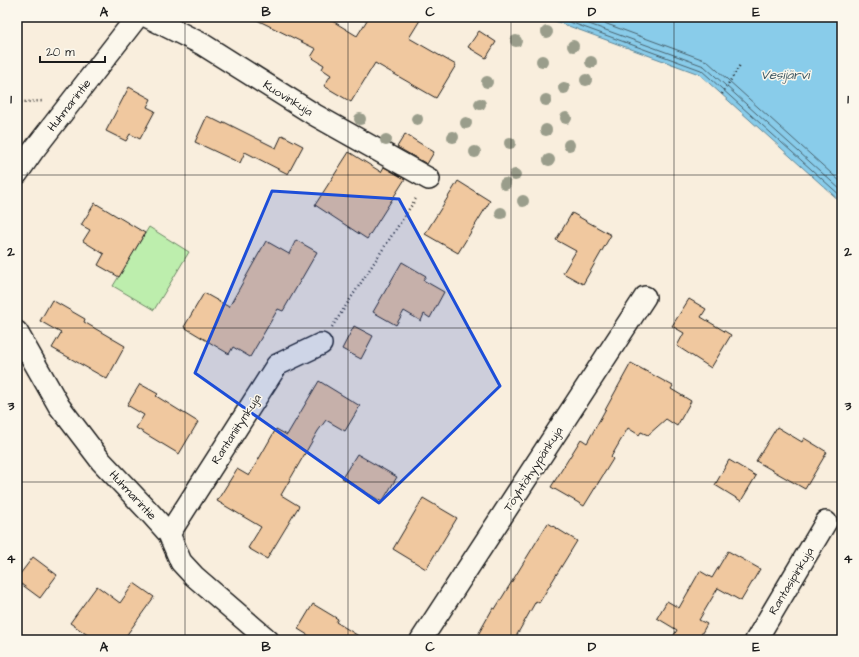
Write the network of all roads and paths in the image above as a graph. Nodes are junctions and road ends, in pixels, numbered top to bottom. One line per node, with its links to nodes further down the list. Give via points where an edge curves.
1 (137, 17): 5 (street, Huhmarintie)
2 (148, 17): 6 (street, Kuovinkuja, via 202,44 315,115)
3 (740, 65): 4 (path)
4 (722, 94)
5 (17, 174)
6 (429, 179): 9 (path)
7 (645, 297): 13 (street, Töyhtöhyypänkuja)
8 (17, 332): 11 (street, Huhmarintie, via 59,406 101,461)
9 (321, 344): 11 (street, Rantaniitynkuja, via 278,365)
10 (826, 522): 14 (street, Rantasipinkuja)
11 (169, 534): 12 (street, Huhmarintie, via 181,562 194,576)
12 (268, 640)
13 (421, 640)
14 (756, 640)

